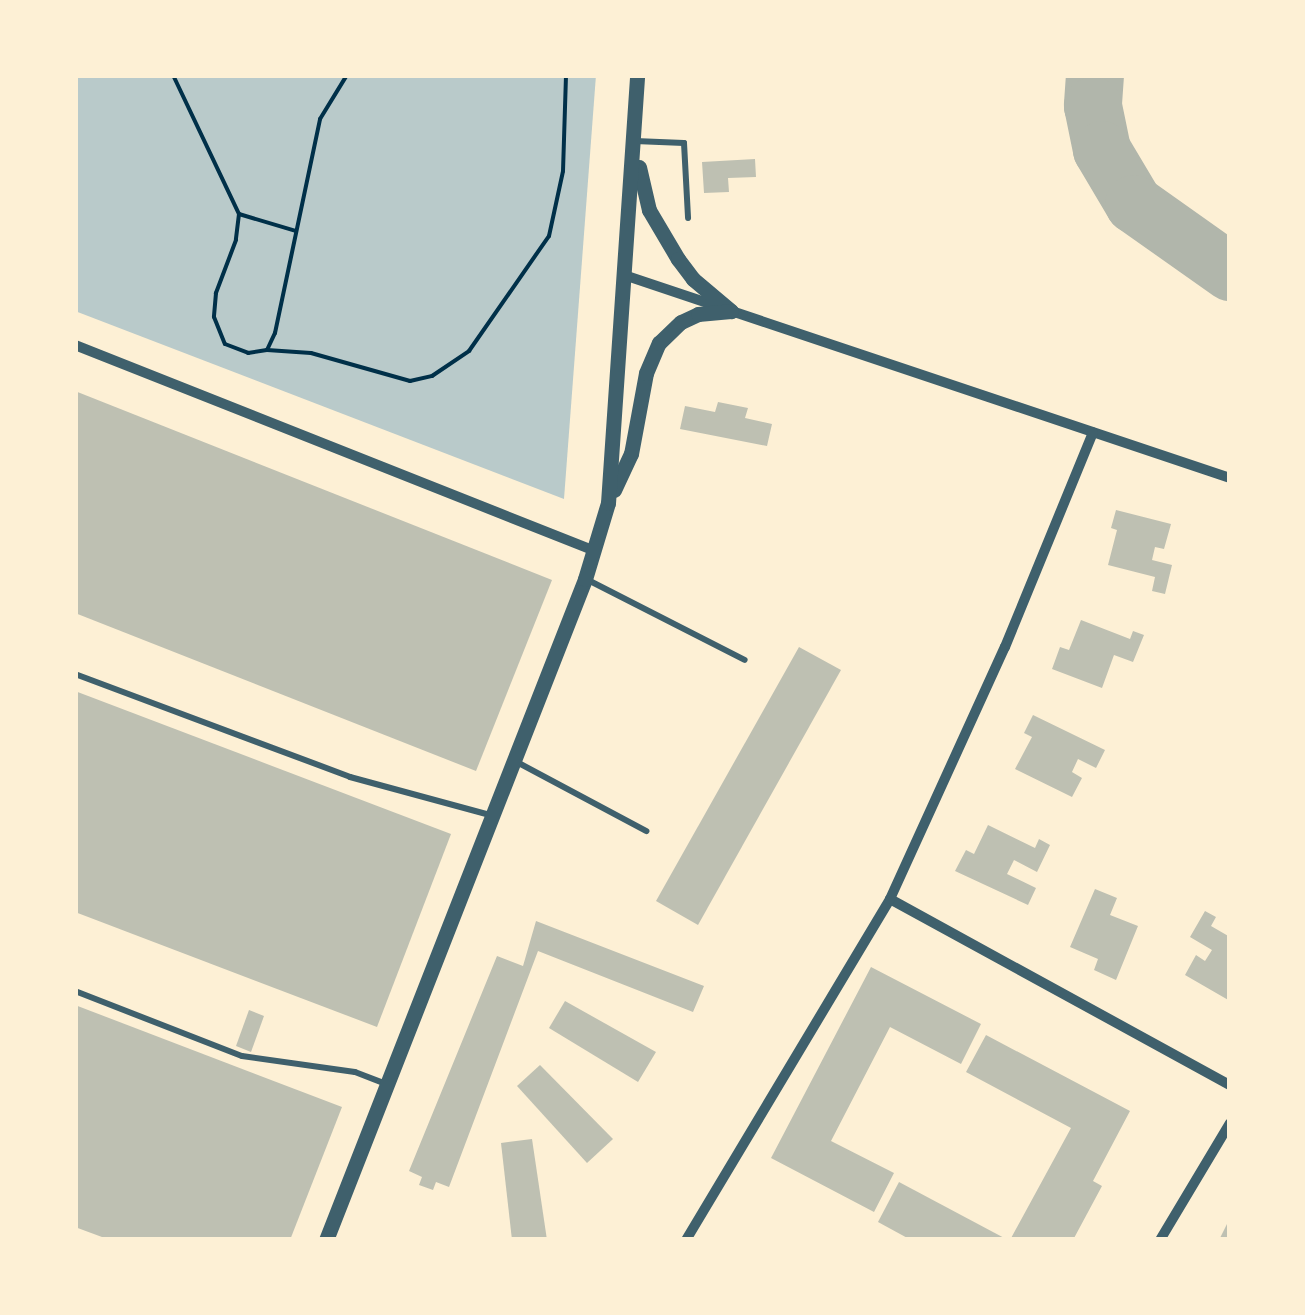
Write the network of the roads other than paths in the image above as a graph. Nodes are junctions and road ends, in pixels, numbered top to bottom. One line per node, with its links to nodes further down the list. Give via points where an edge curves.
1 (637, 75): 2 (street)
2 (634, 141): 3 (lane, via 684,142); 4 (street); 5 (street, via 649,210 693,279)
3 (688, 218)
4 (627, 276): 5 (street); 9 (street)
5 (731, 311): 7 (street); 9 (street, via 698,314 659,343 646,373 631,454)
6 (75, 345): 10 (street)
7 (1093, 432): 8 (street); 17 (street, via 1005,647)
8 (1230, 478)
9 (608, 503): 10 (street)
10 (595, 551): 11 (street)
11 (586, 579): 12 (lane); 14 (street)
12 (745, 660)
13 (75, 674): 15 (lane, via 350,777)
14 (515, 761): 15 (street); 16 (lane)
15 (494, 817): 19 (street)
16 (646, 830)
17 (890, 899): 20 (street); 23 (street)
18 (75, 991): 19 (lane, via 242,1056 355,1072)
19 (386, 1084): 22 (street)
20 (1230, 1085)
21 (1230, 1122): 24 (street)
22 (326, 1240)
23 (686, 1240)
24 (1160, 1240)

